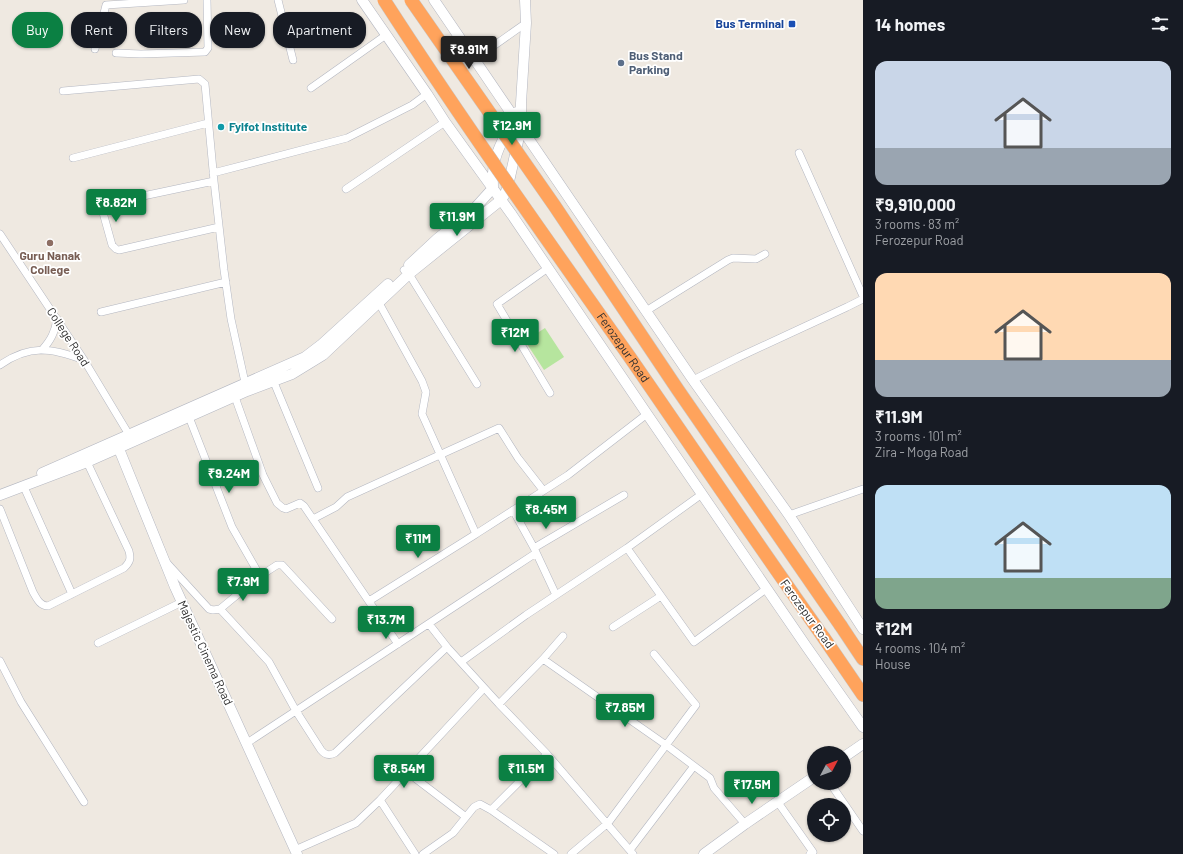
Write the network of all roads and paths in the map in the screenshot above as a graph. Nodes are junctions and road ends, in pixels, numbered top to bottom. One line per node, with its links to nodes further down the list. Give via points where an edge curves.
1 (184, 0): 9 (street)
2 (207, 0): 14 (street, via 208,48 205,52)
3 (278, 0): 16 (street)
4 (362, 0): 12 (street)
5 (384, 0): 96 (highway, Ferozepur Road, bridge, via 458,112)
6 (412, 0): 92 (highway, Ferozepur Road, bridge)
7 (434, 0): 15 (street)
8 (525, 0): 11 (street)
9 (151, 1): 10 (street)
10 (107, 2): 13 (street)
11 (526, 23): 15 (street); 20 (street)
12 (386, 35): 17 (street); 19 (street)
13 (95, 49)
14 (116, 53)
15 (475, 59): 21 (street)
16 (293, 60)
17 (312, 88)
18 (63, 91): 23 (street, via 199,79 205,84)
19 (427, 94): 22 (street); 27 (street, via 412,105 347,138)
20 (521, 103): 21 (street); 24 (street)
21 (515, 117): 24 (street); 29 (street, via 494,161)
22 (445, 122): 29 (street); 30 (street)
23 (208, 123): 26 (street); 27 (street)
24 (521, 128): 31 (street, via 508,186); 40 (street)
25 (799, 153): 38 (street)
26 (73, 158)
27 (213, 173): 28 (street)
28 (214, 181): 32 (street); 32 (street, via 110,203 102,209 112,245 119,250)
29 (493, 188): 31 (street); 36 (street, via 474,209 437,239)
30 (346, 189)
31 (501, 200): 35 (street); 36 (street)
32 (219, 227): 37 (street)
33 (0, 234): 42 (street, College Road)
34 (766, 254): 40 (street, via 756,259 728,260)
35 (548, 268): 50 (street, via 497,304); 52 (street)
36 (406, 272): 39 (street); 48 (street); 49 (street, via 305,357)
37 (226, 282): 41 (street); 49 (street)
38 (863, 298): 47 (street, via 847,308)
39 (378, 303): 46 (street, via 323,355 292,374); 56 (street, via 422,381 426,392 422,414)
40 (646, 310): 47 (street)
41 (101, 312)
42 (57, 319): 43 (street, via 51,340); 44 (street, College Road)
43 (42, 350): 44 (street); 45 (street, via 31,350)
44 (84, 360): 54 (street, College Road)
45 (0, 365)
46 (273, 380): 49 (street); 59 (street)
47 (693, 380): 68 (street)
48 (477, 384)
49 (246, 388): 51 (street); 54 (street)
50 (550, 393)
51 (235, 397): 53 (street); 69 (street, via 263,475 277,503 286,509 300,503)
52 (647, 414): 62 (street, via 568,475); 63 (street)
53 (190, 417): 54 (street); 74 (street, via 232,527)
54 (131, 439): 55 (street); 61 (street)
55 (119, 449): 57 (street); 73 (street, Majestic Cinema Road)
56 (440, 454): 62 (street, via 499,428); 69 (street, via 347,497 336,507); 70 (street)
57 (87, 462): 58 (street); 76 (street, via 130,558 124,568)
58 (24, 487): 64 (street); 76 (street)
59 (318, 488)
60 (863, 489): 68 (street)
61 (0, 490)
62 (543, 490): 67 (street)
63 (702, 494): 71 (street); 75 (street)
64 (0, 495)
65 (624, 495): 72 (street)
66 (0, 509): 76 (street, via 39,603 48,606)
67 (513, 510): 70 (street); 72 (street)
68 (789, 515): 85 (street)
69 (313, 519): 79 (street)
70 (476, 534): 79 (street)
71 (627, 548): 77 (street); 78 (street)
72 (535, 551): 77 (street); 83 (street)
73 (164, 560): 80 (street, Majestic Cinema Road); 81 (street, via 209,608)
74 (260, 576): 81 (street); 82 (street, via 277,565 282,565)
75 (766, 589): 78 (street, via 694,642); 99 (street)
76 (72, 594)
77 (556, 595): 94 (street)
78 (661, 596): 84 (street)
79 (369, 601): 88 (street)
80 (182, 602): 87 (street); 100 (street, Majestic Cinema Road)
81 (220, 609): 98 (street, via 269,662)
82 (332, 619)
83 (429, 624): 88 (street); 89 (street)
84 (613, 628)
85 (863, 628)
86 (563, 636): 91 (street)
87 (98, 643)
88 (398, 644): 98 (street)
89 (447, 647): 94 (street); 98 (street, via 332,755 324,754)
90 (654, 654): 102 (street, via 696,705)
91 (542, 659): 97 (street); 102 (street)
92 (863, 659)
93 (0, 661): 111 (street, via 22,702)
94 (461, 662): 95 (street)
95 (484, 688): 97 (street); 106 (street)
96 (863, 695)
97 (499, 704): 104 (street)
98 (296, 711): 100 (street)
99 (863, 727)
100 (247, 743): 117 (street, Majestic Cinema Road)
101 (863, 744): 103 (street)
102 (666, 745): 105 (street); 114 (street)
103 (851, 752)
104 (547, 754): 112 (street); 114 (street)
105 (694, 766): 115 (street, via 710,778 714,788); 118 (street)
106 (407, 772): 109 (street); 113 (street)
107 (807, 782): 110 (street)
108 (835, 790): 116 (street)
109 (380, 800): 117 (street, via 356,823); 121 (street)
110 (777, 801): 115 (street); 120 (street)
111 (84, 802)
112 (491, 810): 113 (street, via 478,804); 123 (street)
113 (466, 818): 122 (street, via 453,833)
114 (608, 823): 118 (street); 124 (street)
115 (744, 824): 119 (street)
116 (863, 831)
117 (296, 852)
118 (632, 852)
119 (709, 852)
120 (812, 853)
121 (415, 854)
122 (423, 854)
123 (554, 854)
124 (571, 854)

